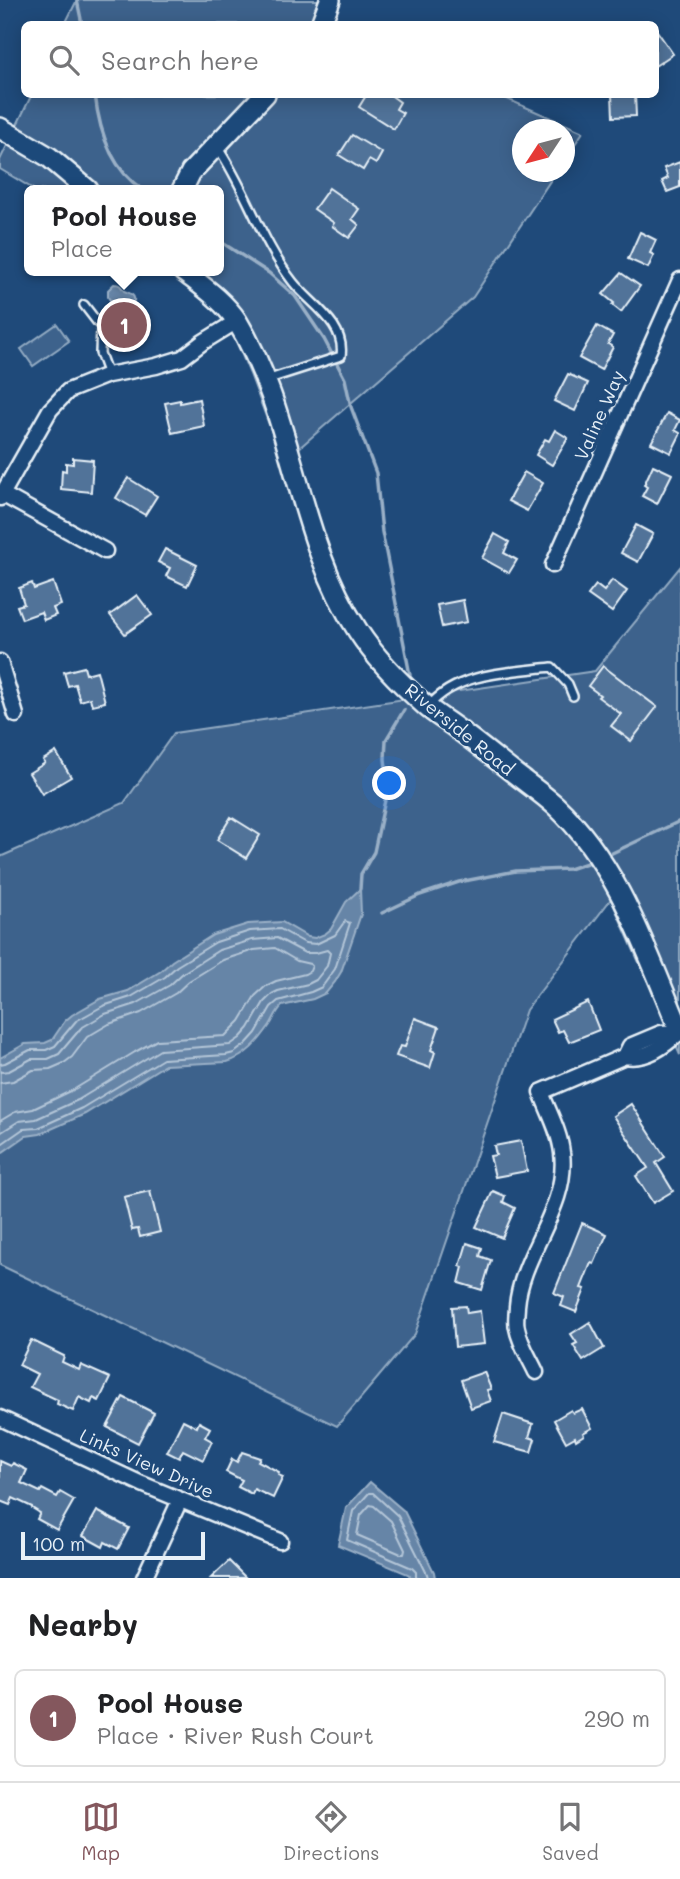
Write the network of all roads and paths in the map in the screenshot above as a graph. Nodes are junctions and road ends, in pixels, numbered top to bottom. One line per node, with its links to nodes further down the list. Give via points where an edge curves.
1 (330, 0): 2 (street)
2 (322, 21)
3 (261, 98): 5 (street)
4 (0, 128): 6 (street, via 49,157)
5 (216, 145): 7 (street); 13 (lane, via 275,258 325,314 342,347 341,356)
6 (82, 185)
7 (184, 185)
8 (189, 276): 11 (street, Riverside Road)
9 (680, 280): 16 (street, Valine Way)
10 (84, 305): 12 (lane, via 101,327 100,353)
11 (237, 321): 12 (street, via 182,358); 13 (street, Riverside Road)
12 (108, 375): 14 (street, via 68,391 50,410)
13 (266, 380): 19 (street, Riverside Road, via 333,585 358,632)
14 (1, 495): 15 (street)
15 (105, 551)
16 (553, 565)
17 (0, 662): 20 (street)
18 (573, 696): 19 (lane, via 552,667 470,681 437,696)
19 (428, 708): 21 (street, Riverside Road, via 555,805 573,824 605,866)
20 (16, 715)
21 (680, 1032): 22 (street, via 661,1033 630,1046 625,1056 541,1092 562,1153 561,1184 523,1274 518,1297 520,1341)
22 (536, 1372)
23 (0, 1418): 24 (street, Links View Drive)
24 (180, 1500): 25 (street, Links View Drive); 26 (street)
25 (280, 1541)
26 (144, 1578)

